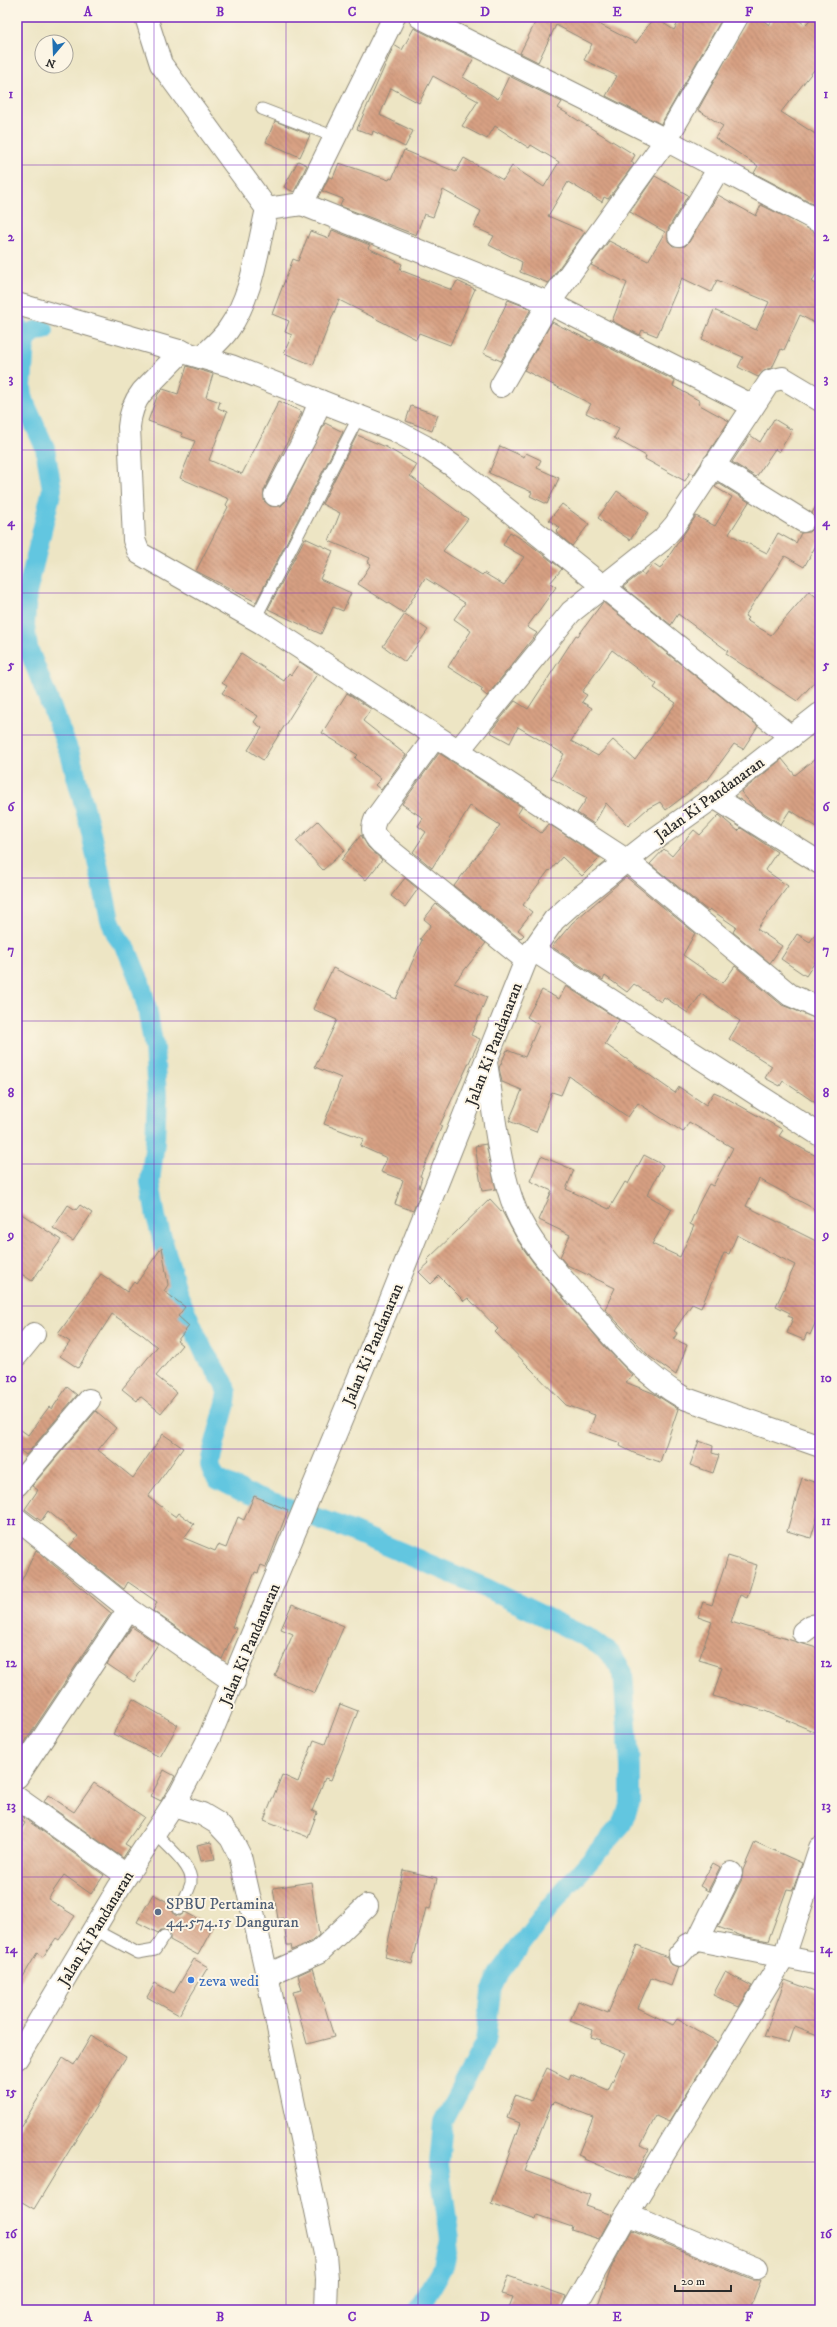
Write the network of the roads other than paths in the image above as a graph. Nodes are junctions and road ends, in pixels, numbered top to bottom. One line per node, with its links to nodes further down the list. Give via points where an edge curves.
1 (146, 17): 10 (street, via 161,64)
2 (394, 17): 6 (street)
3 (420, 17): 7 (street)
4 (737, 17): 7 (street)
5 (262, 109): 6 (lane)
6 (335, 137): 9 (street)
7 (666, 140): 8 (street); 13 (street)
8 (719, 168): 11 (street); 12 (street)
9 (298, 204): 10 (street); 13 (street)
10 (269, 209): 16 (street, via 241,308)
11 (820, 222)
12 (679, 235)
13 (549, 303): 17 (street); 20 (street)
14 (17, 304): 15 (street)
15 (182, 351): 16 (street); 26 (street, via 142,392 131,415 131,472 136,549 144,557)
16 (206, 358): 19 (street)
17 (501, 386)
18 (820, 400): 20 (street, via 780,377 770,381)
19 (320, 401): 21 (street); 23 (street, via 307,434)
20 (753, 406): 22 (street)
21 (359, 416): 25 (street, via 399,433 440,456); 26 (lane)
22 (713, 465): 24 (street); 25 (street, via 683,515 662,540)
23 (275, 495)
24 (803, 521)
25 (602, 586): 28 (street); 30 (street, via 571,612)
26 (255, 619): 29 (street)
27 (820, 714): 28 (street, Jalan Ki Pandanaran)
28 (791, 737): 31 (street, Jalan Ki Pandanaran)
29 (435, 738): 30 (street); 34 (street, via 376,818 373,834 381,843)
30 (458, 751): 32 (street)
31 (714, 797): 32 (street, Jalan Ki Pandanaran); 33 (street)
32 (626, 860): 34 (street, Jalan Ki Pandanaran, via 561,912); 35 (street, via 790,995)
33 (820, 863)
34 (529, 955): 36 (street, Jalan Ki Pandanaran); 37 (street)
35 (820, 1008)
36 (486, 1063): 41 (street, via 504,1165 516,1211 554,1269 624,1350 666,1387 684,1398); 45 (street, Jalan Ki Pandanaran)
37 (820, 1135)
38 (34, 1334): 39 (street)
39 (17, 1355)
40 (89, 1400): 42 (street)
41 (820, 1446)
42 (17, 1485)
43 (19, 1528): 44 (street)
44 (129, 1609): 45 (street); 46 (street)
45 (234, 1682): 48 (street, Jalan Ki Pandanaran, via 199,1760)
46 (17, 1777)
47 (17, 1798): 52 (street)
48 (174, 1805): 49 (street, Jalan Ki Pandanaran); 61 (street, via 202,1814 217,1823 237,1846)
49 (154, 1833): 52 (street, Jalan Ki Pandanaran); 54 (lane, via 186,1866 190,1874 191,1882)
50 (818, 1857): 59 (street)
51 (731, 1873): 57 (street)
52 (126, 1875): 55 (street, Jalan Ki Pandanaran)
53 (367, 1906): 61 (street, via 319,1952)
54 (179, 1909)
55 (93, 1929): 56 (lane, via 138,1953 155,1950); 62 (street, Jalan Ki Pandanaran)
56 (164, 1936)
57 (698, 1940): 58 (street); 59 (street)
58 (679, 1955)
59 (784, 1958): 60 (street); 63 (street)
60 (820, 1964)
61 (267, 1975): 65 (street, via 325,2254)
62 (17, 2058)
63 (627, 2214): 64 (street); 66 (street)
64 (757, 2268)
65 (326, 2310)
66 (573, 2310)

